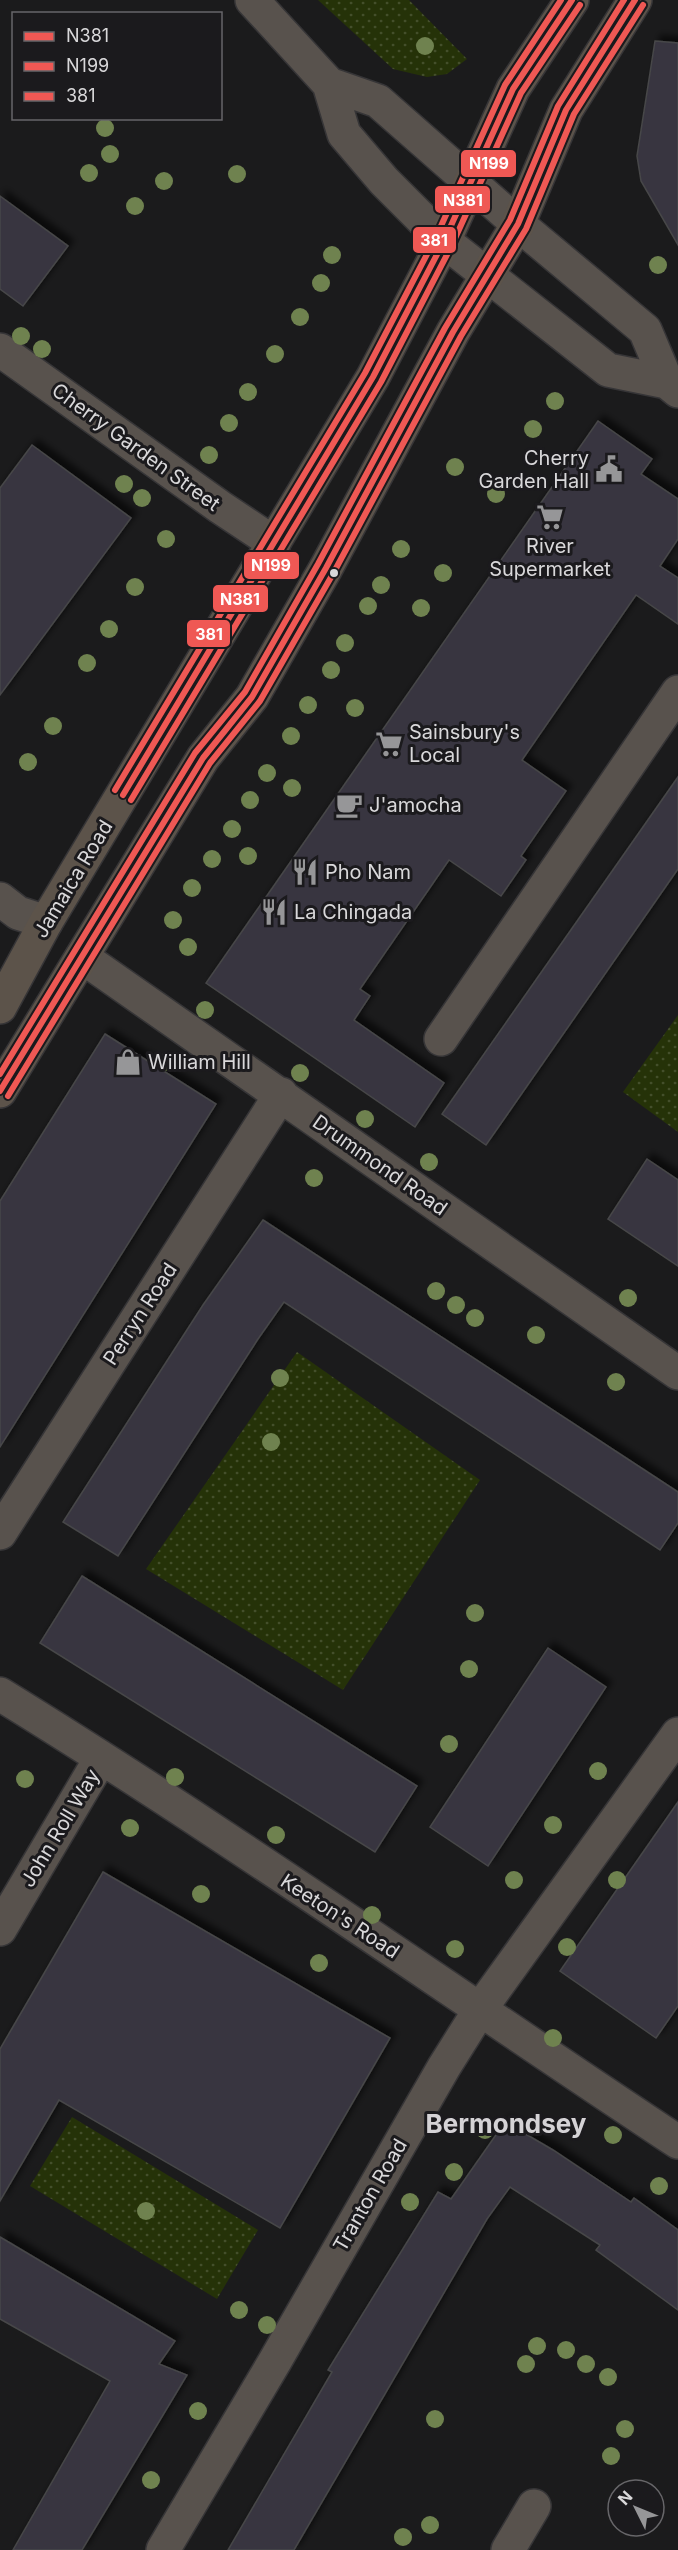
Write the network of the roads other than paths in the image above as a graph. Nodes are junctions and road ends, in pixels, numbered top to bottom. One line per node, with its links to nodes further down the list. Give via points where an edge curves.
1 (252, 0): 4 (street)
2 (572, 0): 5 (main road, Jamaica Road, via 513,89)
3 (635, 0): 6 (main road, via 566,110)
4 (329, 84): 5 (street, via 378,101); 7 (street, via 344,134)
5 (471, 183): 6 (street); 7 (main road, Jamaica Road)
6 (518, 224): 8 (main road); 10 (street, via 645,330)
7 (444, 241): 8 (street); 11 (main road, Jamaica Road, via 377,369)
8 (487, 274): 10 (street, via 608,370); 15 (main road, via 252,697 203,758)
9 (0, 350): 11 (street, Cherry Garden Street)
10 (673, 387)
11 (274, 543): 14 (main road, Jamaica Road)
12 (678, 692): 17 (street)
13 (0, 899): 14 (street, via 18,913)
14 (46, 922): 16 (main road, Jamaica Road)
15 (82, 957): 18 (main road); 19 (street, Drummond Road)
16 (0, 1007)
17 (441, 1039)
18 (0, 1091)
19 (281, 1094): 20 (street, Drummond Road); 21 (street, Perryn Road)
20 (678, 1373)
21 (0, 1533)
22 (0, 1694): 24 (street, Keeton's Road)
23 (678, 1734): 26 (street, Tranton Road)
24 (101, 1758): 25 (street, John Roll Way); 26 (street, Keeton's Road)
25 (0, 1929)
26 (480, 2008): 27 (street, Keeton's Road); 29 (street, Tranton Road)
27 (678, 2142)
28 (534, 2506): 30 (street)
29 (163, 2550)
30 (508, 2550)

